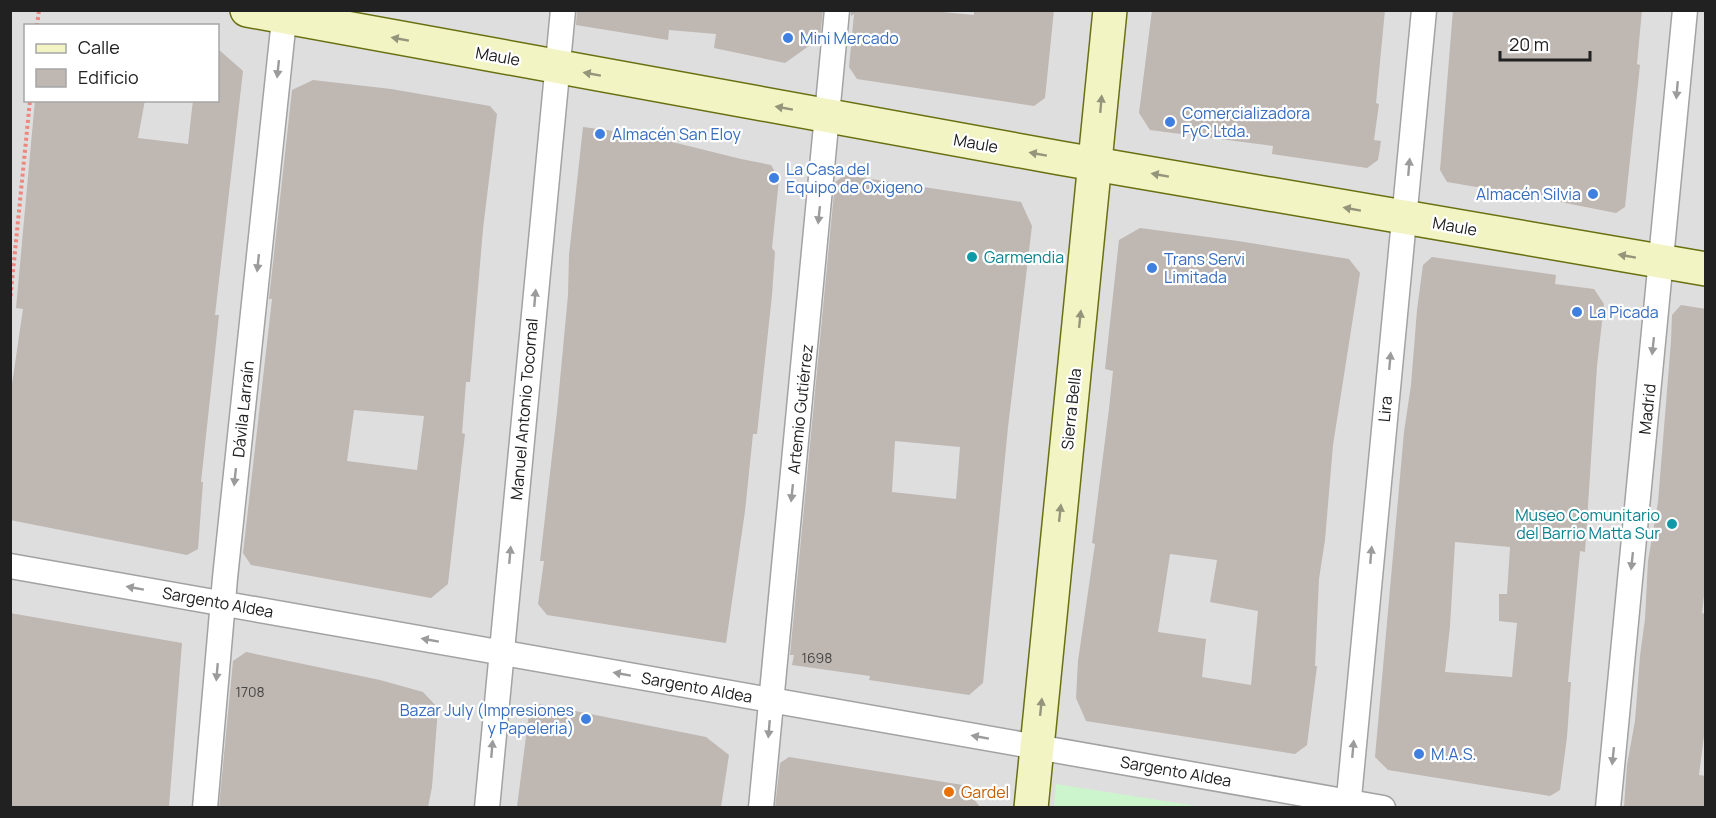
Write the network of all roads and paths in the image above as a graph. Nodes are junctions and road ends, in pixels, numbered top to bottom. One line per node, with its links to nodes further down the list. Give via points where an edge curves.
1 (247, 10): 7 (street, Maule)
2 (563, 10): 8 (street, Manuel Antonio Tocornal)
3 (837, 10): 10 (street, Artemio Gutiérrez)
4 (1110, 10): 11 (street, Sierra Bella, one-way to 4)
5 (1424, 10): 12 (street, Lira, one-way to 5)
6 (1685, 10): 13 (street, Madrid, one-way to 13)
7 (284, 14): 8 (street, Maule, one-way to 7); 17 (street, Dávila Larraín, one-way to 17)
8 (558, 68): 10 (street, Maule, one-way to 8); 18 (street, Manuel Antonio Tocornal, one-way to 8)
9 (30, 102): 15 (path)
10 (828, 116): 11 (street, Maule, one-way to 10); 19 (street, Artemio Gutiérrez, one-way to 19)
11 (1095, 164): 12 (street, Maule, one-way to 11); 20 (street, Sierra Bella, one-way to 11)
12 (1404, 218): 13 (street, Maule, one-way to 12); 21 (street, Lira, one-way to 12)
13 (1661, 262): 14 (street, Maule); 27 (street, Madrid, one-way to 27)
14 (1706, 269)
15 (10, 302)
16 (10, 566): 17 (street, Sargento Aldea, one-way to 16)
17 (223, 603): 18 (street, Sargento Aldea, one-way to 17); 22 (street, Dávila Larraín, one-way to 22)
18 (501, 652): 19 (street, Sargento Aldea, one-way to 18); 23 (street, Manuel Antonio Tocornal, one-way to 18)
19 (772, 700): 20 (street, Sargento Aldea, one-way to 19); 24 (street, Artemio Gutiérrez, one-way to 24)
20 (1037, 747): 21 (street, Sargento Aldea); 25 (street, Sierra Bella)
21 (1348, 805): 26 (street, Sargento Aldea)
22 (205, 807)
23 (487, 807)
24 (761, 807)
25 (1031, 807)
26 (1383, 807)
27 (1608, 807)

